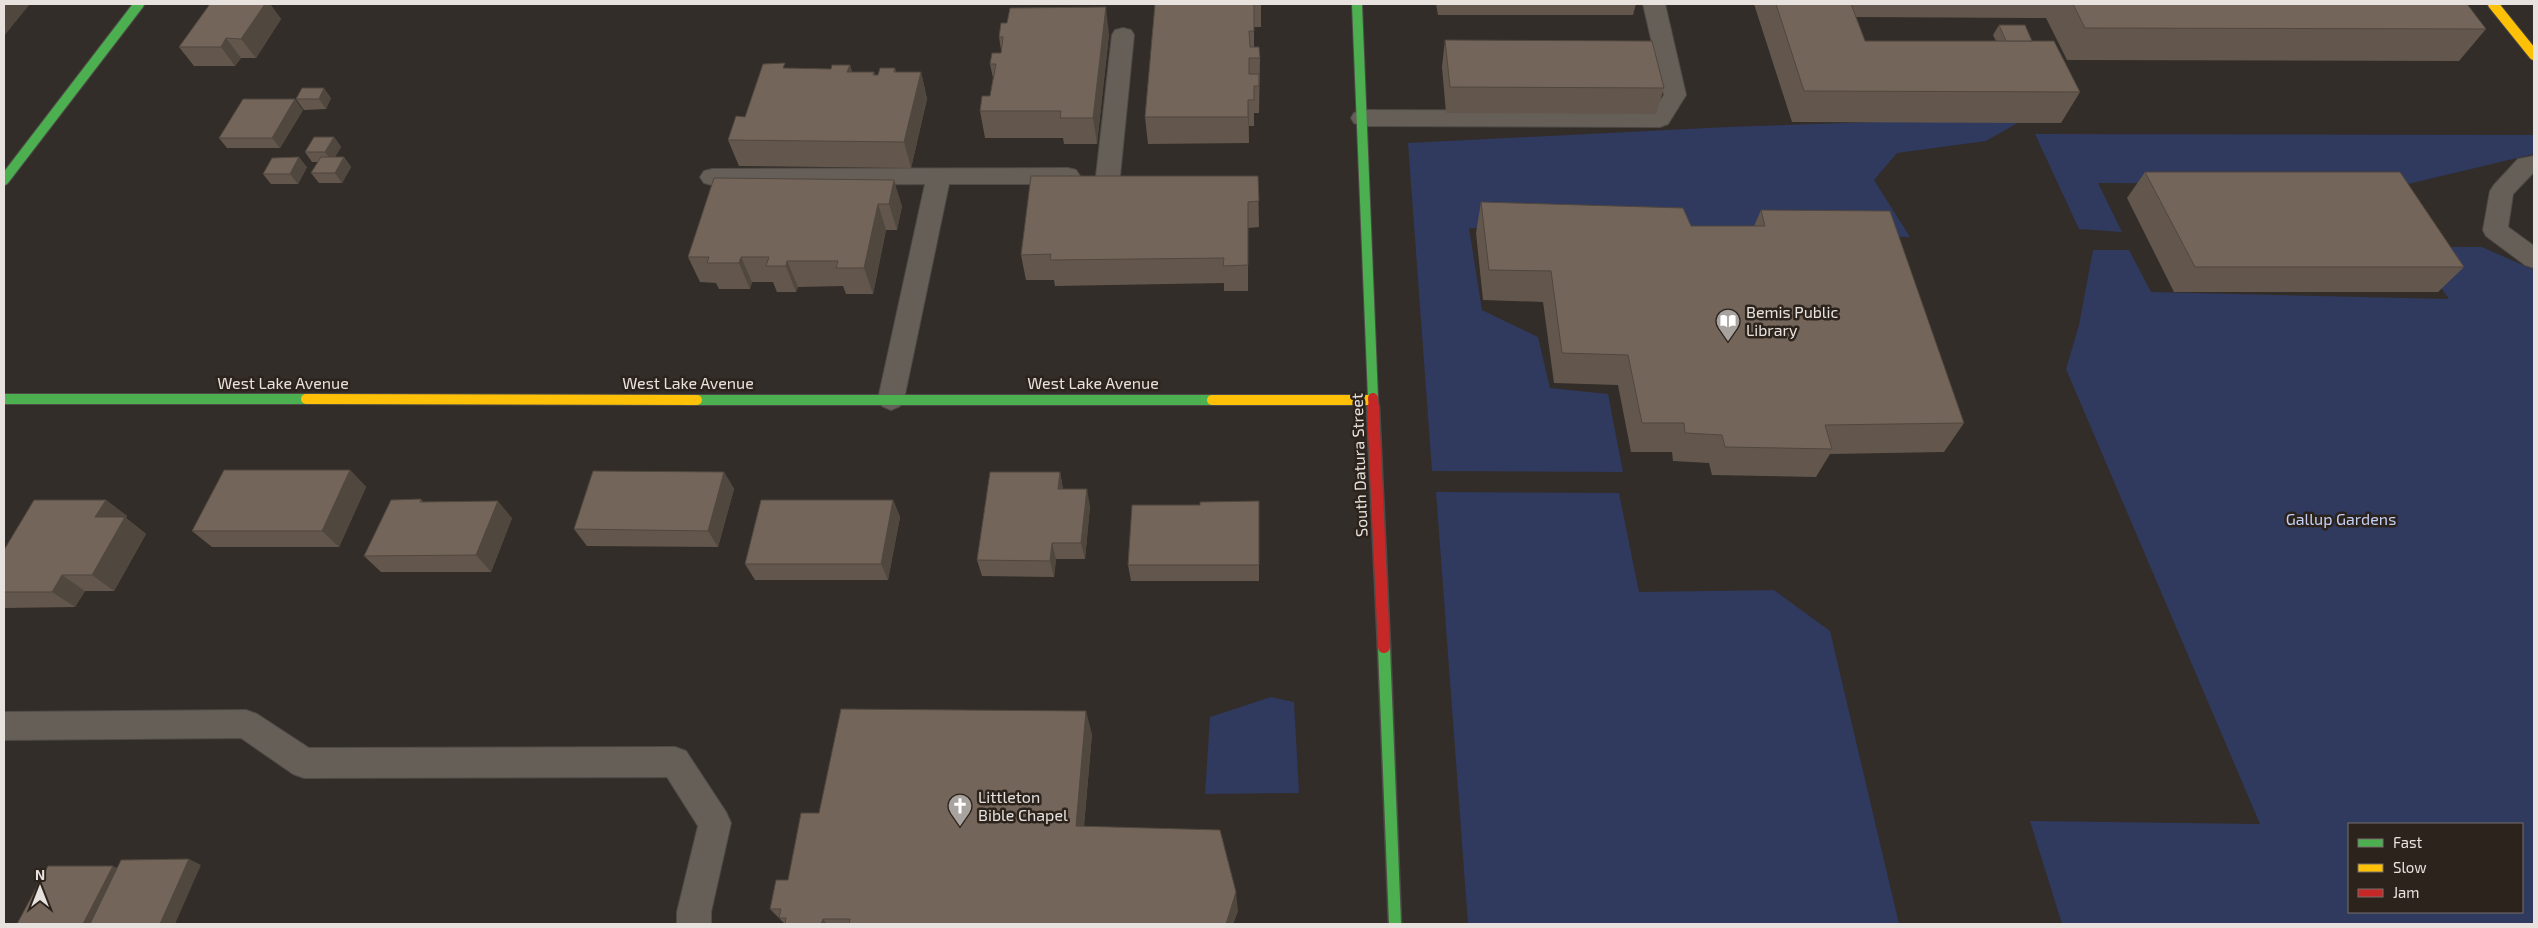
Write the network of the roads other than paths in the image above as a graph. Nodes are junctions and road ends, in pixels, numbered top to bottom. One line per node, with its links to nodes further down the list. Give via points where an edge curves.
1 (139, 4): 11 (street)
2 (1358, 4): 7 (street, South Datura Street)
3 (1654, 4): 7 (lane, via 1675,96 1660,119)
4 (2493, 4): 6 (street)
5 (1123, 34): 9 (lane, via 1118,176)
6 (2534, 55)
7 (1362, 118): 15 (street, South Datura Street)
8 (2534, 164): 12 (lane, via 2526,165 2502,191 2495,230)
9 (939, 176): 10 (lane); 14 (lane)
10 (712, 177)
11 (4, 180)
12 (2534, 259)
13 (4, 399): 14 (street, West Lake Avenue)
14 (891, 399): 15 (street, West Lake Avenue)
15 (1372, 400): 18 (street, South Datura Street)
16 (4, 726): 17 (lane, via 246,724 304,763 674,762 715,823)
17 (694, 924)
18 (1395, 924)

